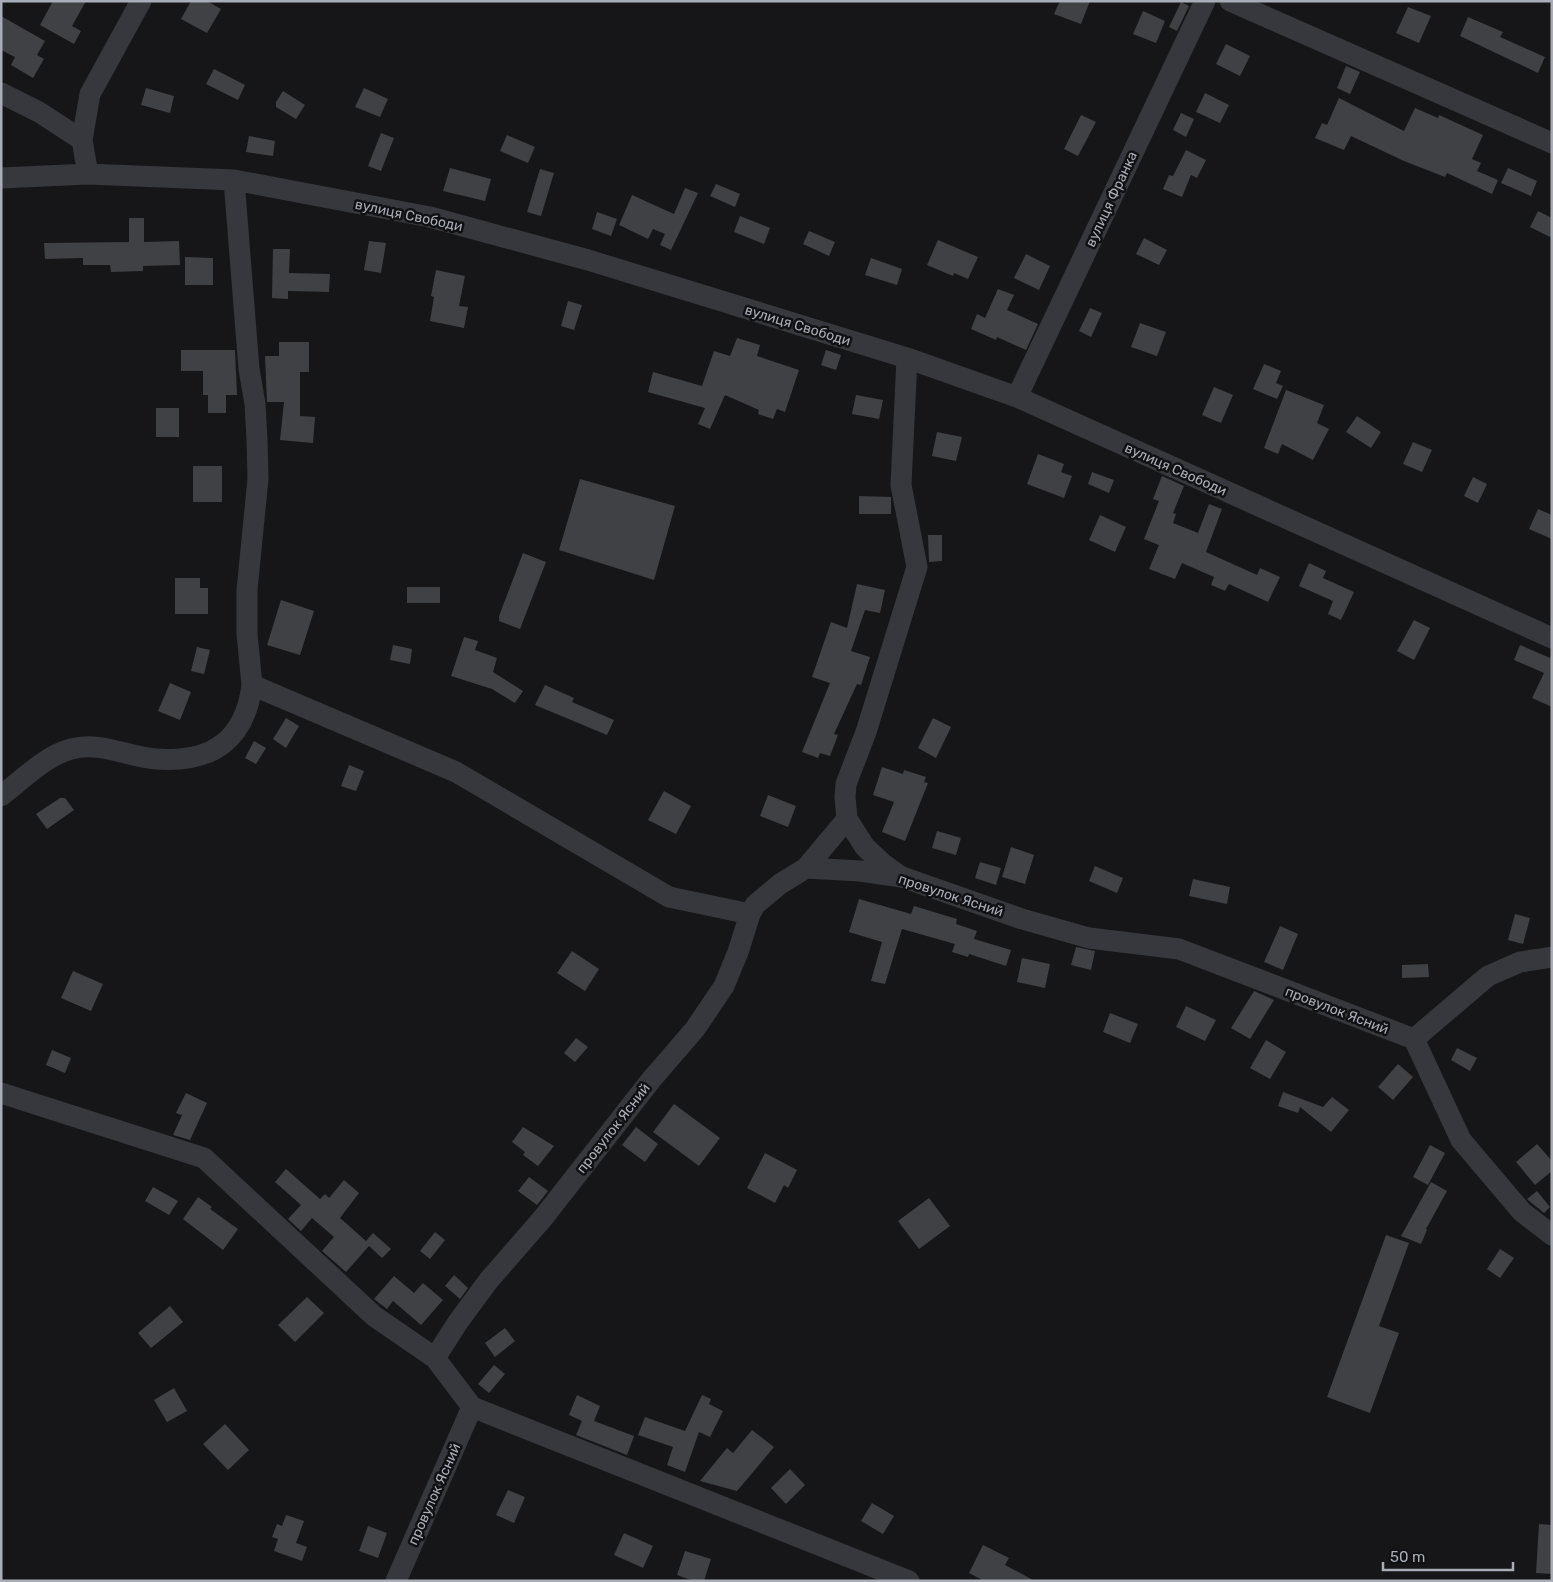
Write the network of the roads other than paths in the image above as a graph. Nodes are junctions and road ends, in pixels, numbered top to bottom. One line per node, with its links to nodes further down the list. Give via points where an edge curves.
1 (141, 1): 5 (street, via 90,94)
2 (1205, 1): 11 (street, вулиця Франка)
3 (1230, 1): 6 (street)
4 (1, 93): 5 (street, via 39,112)
5 (82, 140): 7 (street)
6 (1552, 143)
7 (88, 174): 8 (street, вулиця Свободи); 9 (street, вулиця Свободи)
8 (1, 178)
9 (234, 180): 10 (street, вулиця Свободи, via 430,217 588,260); 13 (street, via 249,369 256,404 258,479 247,590)
10 (908, 358): 11 (street, вулиця Свободи); 15 (street, via 901,485 917,568 866,732 846,784)
11 (1017, 397): 12 (street, вулиця Свободи)
12 (1552, 638)
13 (252, 685): 14 (street, via 250,704 238,730 223,746 175,759 157,759 104,747 70,750 48,760); 18 (street, via 456,772 669,897)
14 (1, 796)
15 (847, 819): 16 (street); 17 (street, via 865,847)
16 (806, 868): 17 (street, провулок Ясний); 18 (street, провулок Ясний, via 780,884)
17 (902, 877): 20 (street, провулок Ясний, via 1022,919 1089,938 1179,949)
18 (750, 914): 23 (street, провулок Ясний, via 724,986 695,1028 543,1218 489,1280)
19 (1552, 958): 20 (street, via 1520,962 1488,976)
20 (1414, 1039): 22 (street, via 1461,1140 1522,1212)
21 (1, 1093): 23 (street, via 204,1158 374,1316)
22 (1552, 1235)
23 (435, 1358): 24 (street)
24 (472, 1407): 25 (street, провулок Ясний); 26 (street)
25 (396, 1581)
26 (908, 1581)

